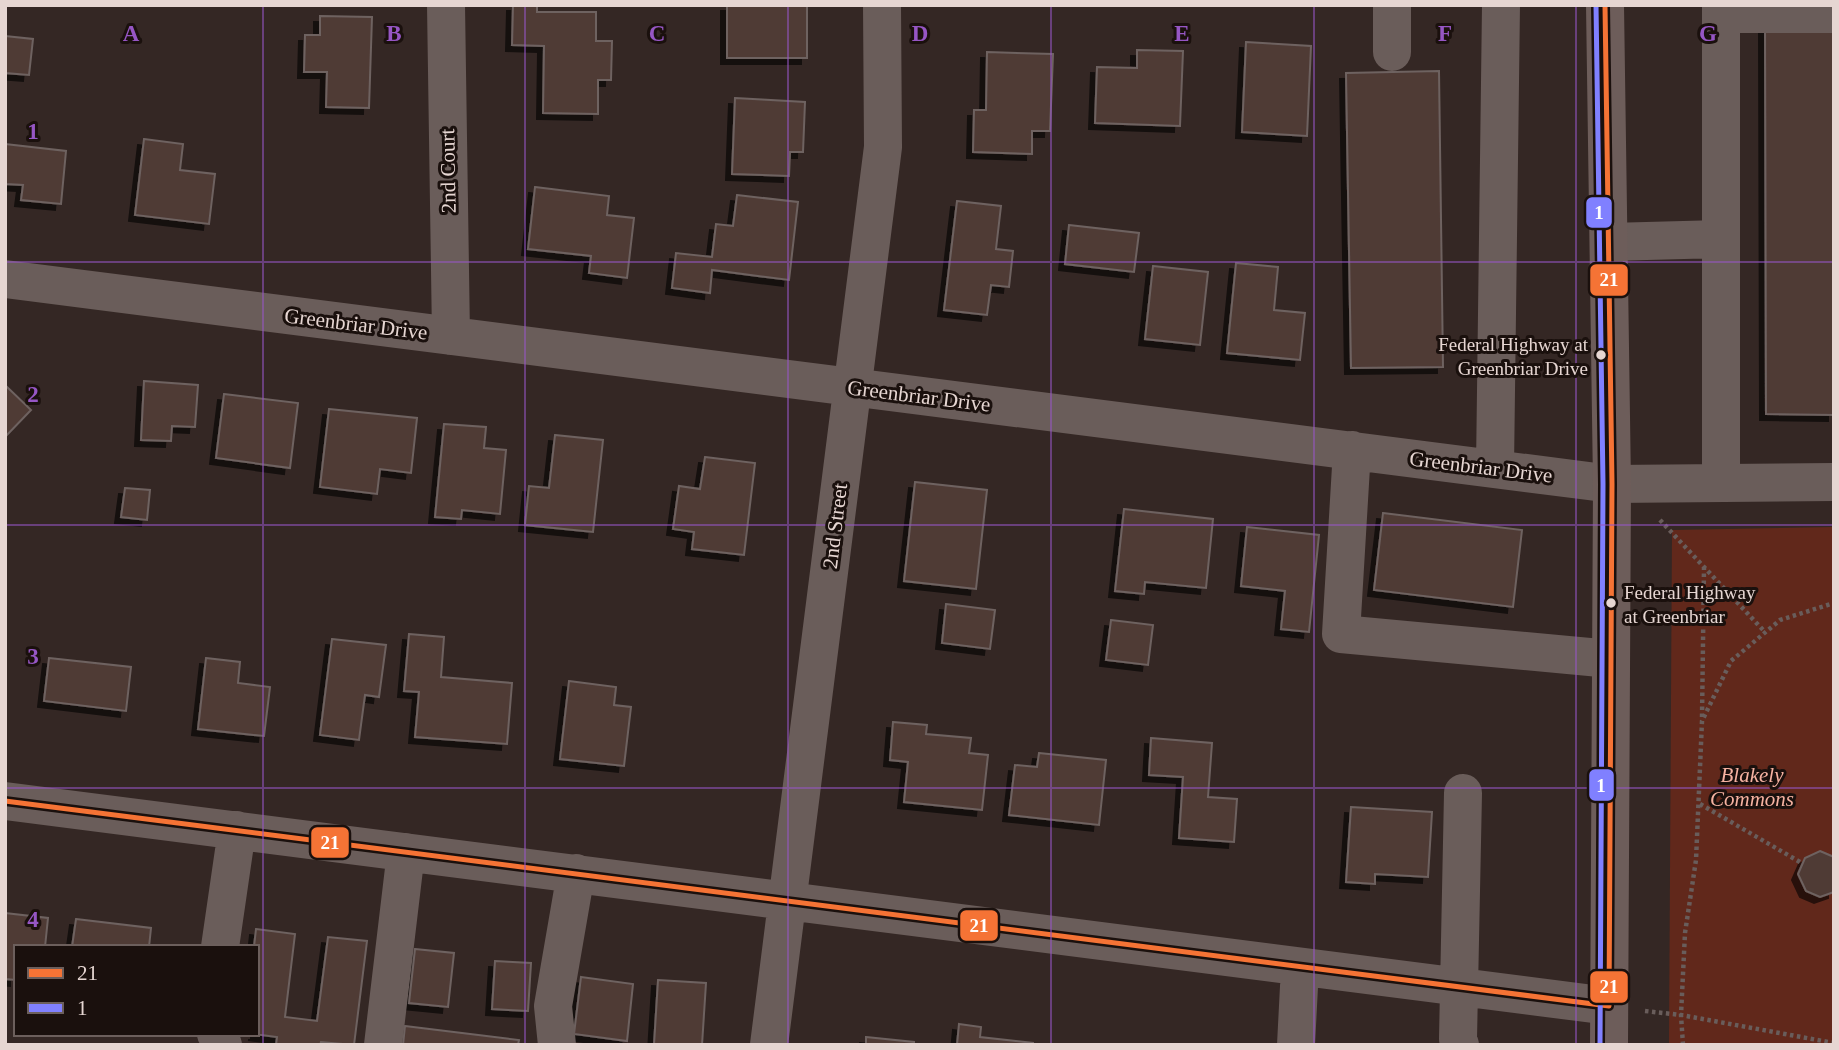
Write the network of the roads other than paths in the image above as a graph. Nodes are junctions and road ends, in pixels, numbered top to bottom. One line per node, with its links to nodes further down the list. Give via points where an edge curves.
1 (446, 5): 12 (street, 2nd Court)
2 (882, 5): 13 (street, 2nd Street, via 883,147)
3 (1392, 5): 8 (street)
4 (1502, 5): 15 (street)
5 (1605, 5): 10 (main road)
6 (1721, 10): 7 (street); 9 (street)
7 (1834, 14)
8 (1392, 52)
9 (1721, 239): 10 (street); 17 (street)
10 (1609, 242): 18 (main road)
11 (5, 279): 12 (street, Greenbriar Drive)
12 (450, 336): 13 (street, Greenbriar Drive)
13 (853, 388): 14 (street, Greenbriar Drive); 25 (street, 2nd Street)
14 (1352, 450): 15 (street, Greenbriar Drive); 19 (street, via 1340,634)
15 (1495, 468): 18 (street, Greenbriar Drive)
16 (1834, 482): 17 (street, Greenbriar Drive)
17 (1721, 483): 18 (street, Greenbriar Drive)
18 (1612, 484): 19 (main road)
19 (1611, 659): 29 (main road)
20 (1463, 793): 28 (street)
21 (5, 801): 22 (street)
22 (237, 831): 23 (street); 26 (street)
23 (406, 852): 24 (street); 30 (street)
24 (576, 873): 25 (street); 31 (street, via 553,1006)
25 (787, 901): 27 (street); 32 (street, 2nd Street)
26 (220, 945)
27 (1300, 967): 28 (street); 33 (street)
28 (1460, 987): 29 (street); 34 (street)
29 (1609, 1006): 35 (main road)
30 (383, 1045)
31 (557, 1045)
32 (769, 1045)
33 (1296, 1045)
34 (1460, 1045)
35 (1609, 1045)

